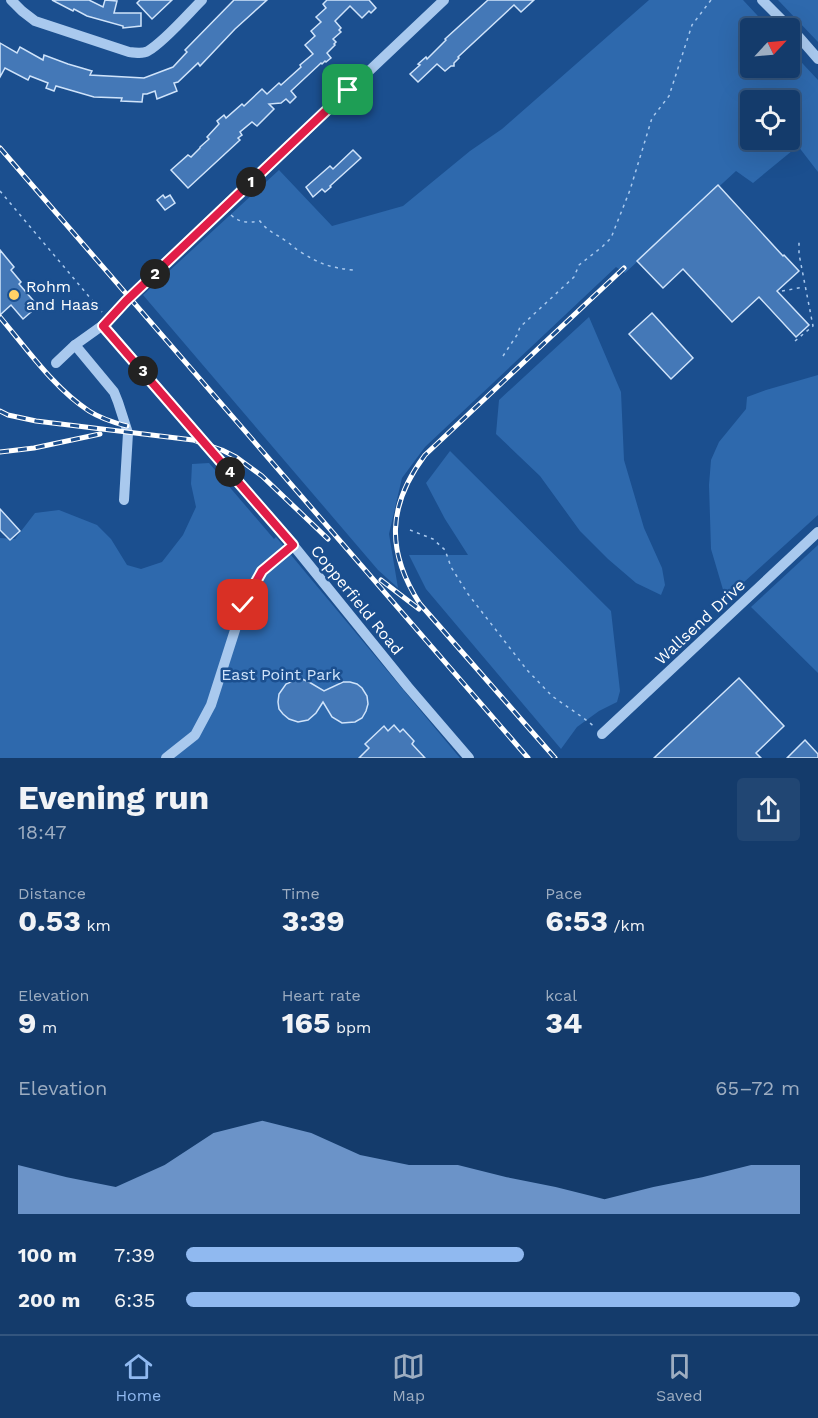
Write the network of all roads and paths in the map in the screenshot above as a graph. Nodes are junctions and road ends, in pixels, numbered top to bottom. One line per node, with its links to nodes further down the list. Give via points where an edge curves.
1 (12, 0): 2 (street, via 35,21 138,53 159,43)
2 (202, 0)
3 (444, 0): 8 (street)
4 (711, 0): 16 (path, via 692,25 669,96 652,118 611,238 579,265 574,277 520,327)
5 (762, 0): 6 (street)
6 (818, 59)
7 (0, 191): 13 (path)
8 (223, 209): 10 (path, via 248,224 260,221 265,229 320,262); 13 (street)
9 (800, 240): 11 (path)
10 (353, 270)
11 (805, 286): 12 (path); 14 (path, via 813,326)
12 (782, 291)
13 (106, 323): 15 (street); 21 (street, Copperfield Road)
14 (795, 341)
15 (75, 345): 17 (street); 18 (street, via 114,393 128,433)
16 (503, 356)
17 (56, 363)
18 (124, 500)
19 (410, 530): 22 (path, via 433,539 445,550 468,594 527,670 552,696)
20 (818, 532): 22 (street, Wallsend Drive)
21 (293, 545): 23 (street, via 262,571 243,605 211,705 195,735); 24 (street, Copperfield Road)
22 (602, 734)
23 (166, 758)
24 (469, 758)

